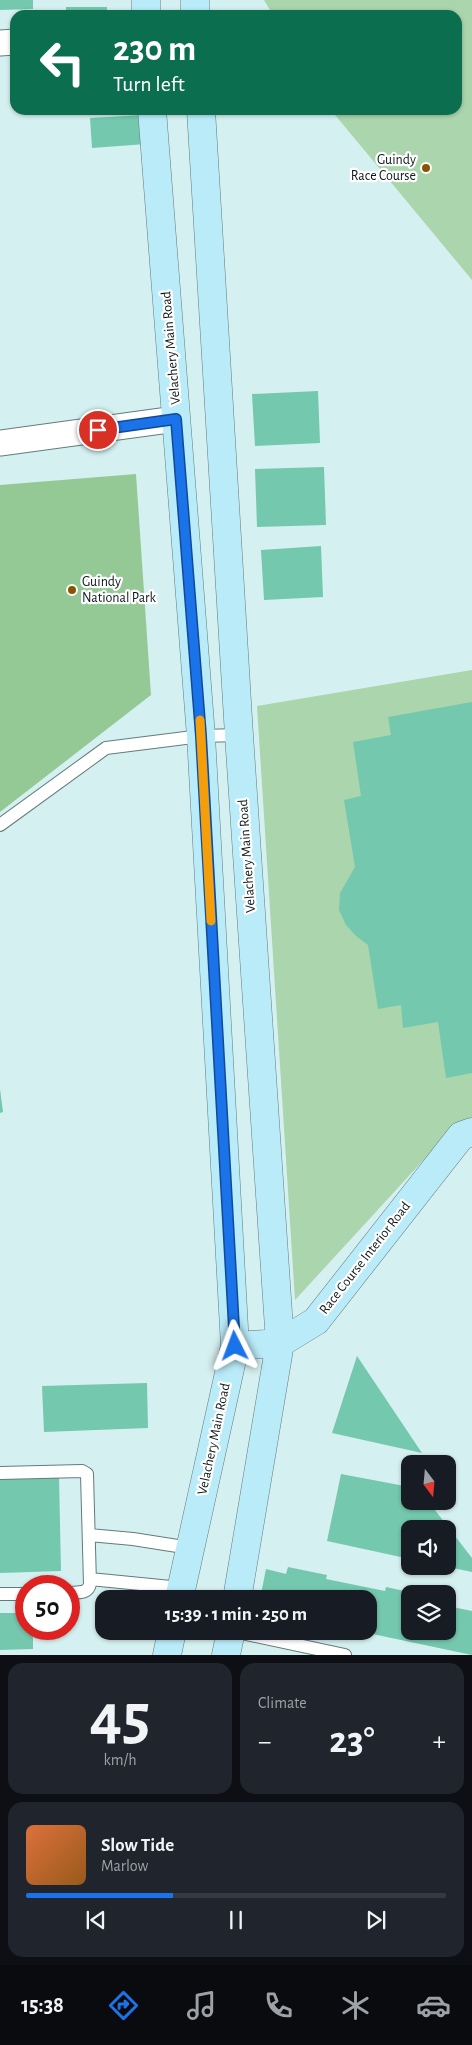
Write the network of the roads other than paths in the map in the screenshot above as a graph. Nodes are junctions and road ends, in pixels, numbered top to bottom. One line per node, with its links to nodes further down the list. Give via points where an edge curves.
1 (152, 115): 3 (main road, Velachery Main Road)
2 (201, 115): 5 (main road, Velachery Main Road)
3 (176, 419): 4 (street); 6 (main road, Velachery Main Road)
4 (0, 443)
5 (239, 735): 6 (lane); 9 (main road, Velachery Main Road)
6 (201, 736): 7 (lane, via 106,748); 10 (main road, Velachery Main Road)
7 (0, 825)
8 (472, 1132): 9 (main road, Race Course Interior Road, via 461,1136 316,1321)
9 (280, 1343): 10 (main road, Race Course Interior Road); 17 (main road, Velachery Main Road)
10 (235, 1346): 13 (main road, Velachery Main Road)
11 (0, 1473): 12 (lane, via 85,1473 88,1480)
12 (89, 1535): 13 (lane); 14 (lane)
13 (190, 1548): 16 (main road, Velachery Main Road)
14 (90, 1579): 15 (lane); 18 (lane, via 86,1591)
15 (161, 1590)
16 (181, 1590)
17 (239, 1590)
18 (80, 1592)
19 (0, 1594): 20 (lane)
20 (15, 1594)
21 (170, 1640): 24 (main road)
22 (230, 1640): 25 (main road)
23 (274, 1640): 26 (lane)
24 (167, 1655)
25 (226, 1655)
26 (345, 1655)

